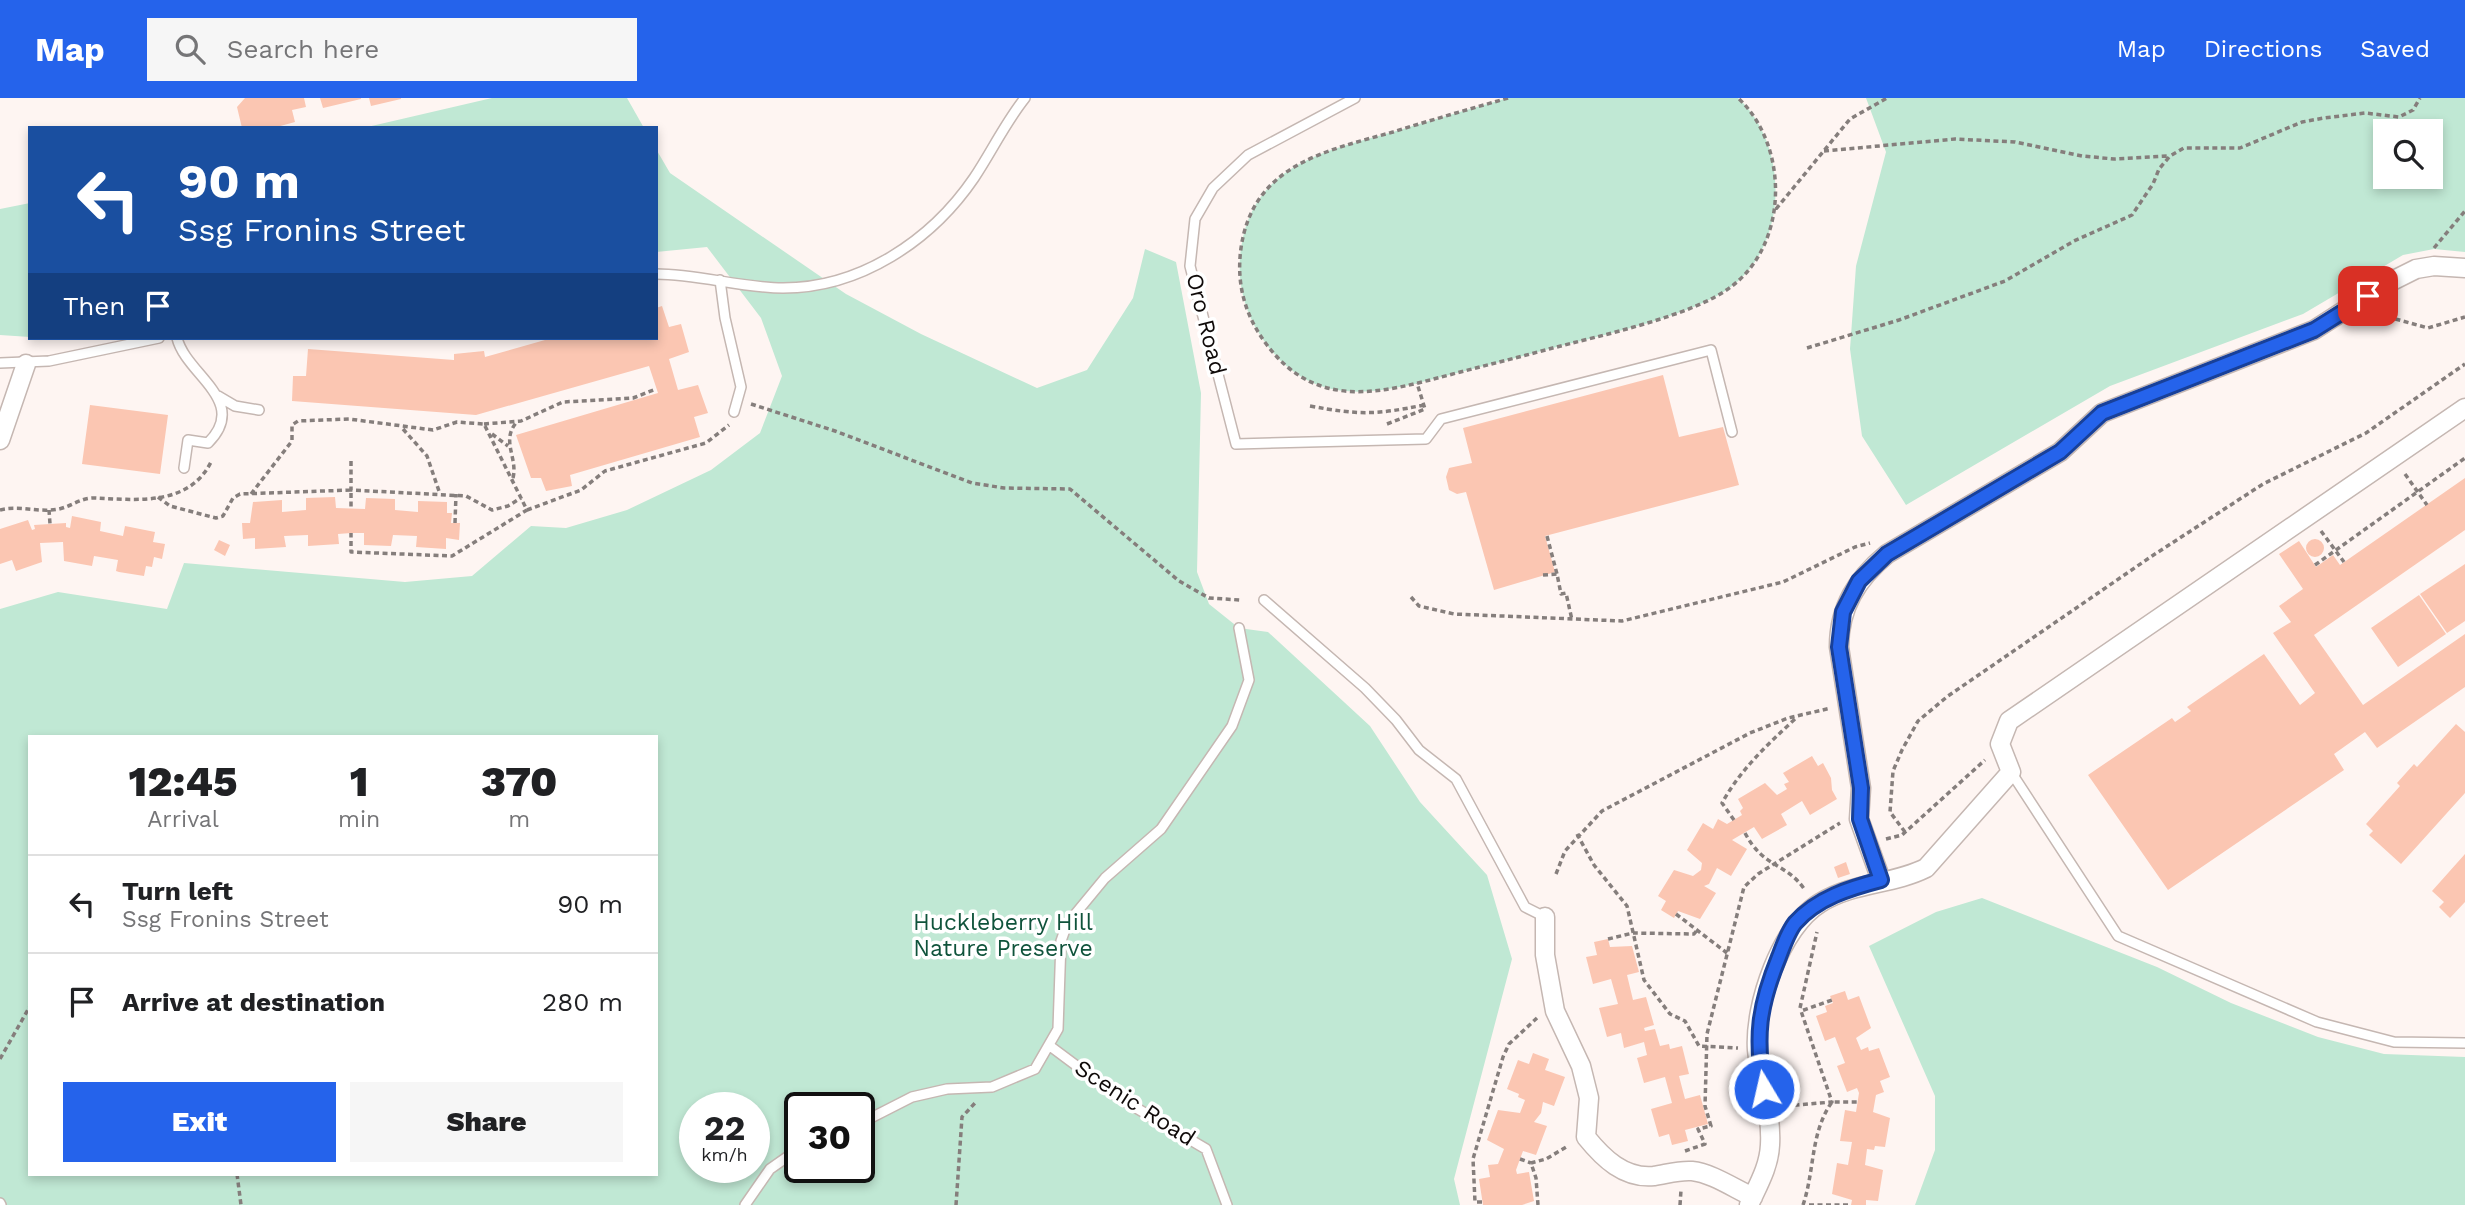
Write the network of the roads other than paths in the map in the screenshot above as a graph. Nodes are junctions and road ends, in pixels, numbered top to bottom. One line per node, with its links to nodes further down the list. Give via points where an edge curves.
1 (1026, 98): 5 (lane, via 953,205 931,228 886,260 839,281 812,286 782,288)
2 (1355, 98): 14 (lane, Oro Road, via 1248,155 1213,188 1195,219 1190,266 1236,443 1426,439 1441,419 1710,350)
3 (2465, 268): 20 (street, via 2416,270 2314,330 2102,413 2060,452 1887,554 1859,581 1843,612 1839,647 1861,788 1860,819)
4 (658, 274): 5 (lane)
5 (720, 280): 13 (lane, via 741,387)
6 (151, 340): 9 (lane)
7 (178, 340): 10 (lane, via 186,358)
8 (0, 363): 9 (lane)
9 (26, 364): 15 (street)
10 (216, 395): 12 (lane, via 235,406); 16 (lane, via 223,415 220,427 208,443 188,440)
11 (2465, 408): 19 (street, via 2009,721 2001,746)
12 (258, 410)
13 (734, 412)
14 (1732, 432)
15 (0, 440)
16 (184, 468)
17 (1264, 600): 21 (lane, via 1364,688 1419,750 1456,779 1525,907)
18 (1239, 628): 23 (lane, via 1249,680 1232,726 1161,829 1105,878 1067,924 1061,941 1058,1029)
19 (2011, 772): 20 (street, via 1926,867 1909,876); 22 (lane, via 2118,936 2317,1022 2394,1042)
20 (1881, 880): 26 (street, via 1843,890 1815,906 1794,925 1772,974 1760,1015 1757,1049 1770,1146 1768,1163)
21 (1545, 917): 26 (street, via 1545,954 1555,1011 1581,1066 1589,1098 1586,1137 1607,1161 1626,1172 1651,1176 1699,1172)
22 (2465, 1043)
23 (1050, 1046): 24 (lane, via 1035,1069 992,1087 947,1089 912,1097); 28 (lane, Scenic Road, via 1121,1099 1206,1149)
24 (875, 1116)
25 (784, 1159): 27 (lane, via 770,1169)
26 (1751, 1201)
27 (745, 1205)
28 (1227, 1205)

